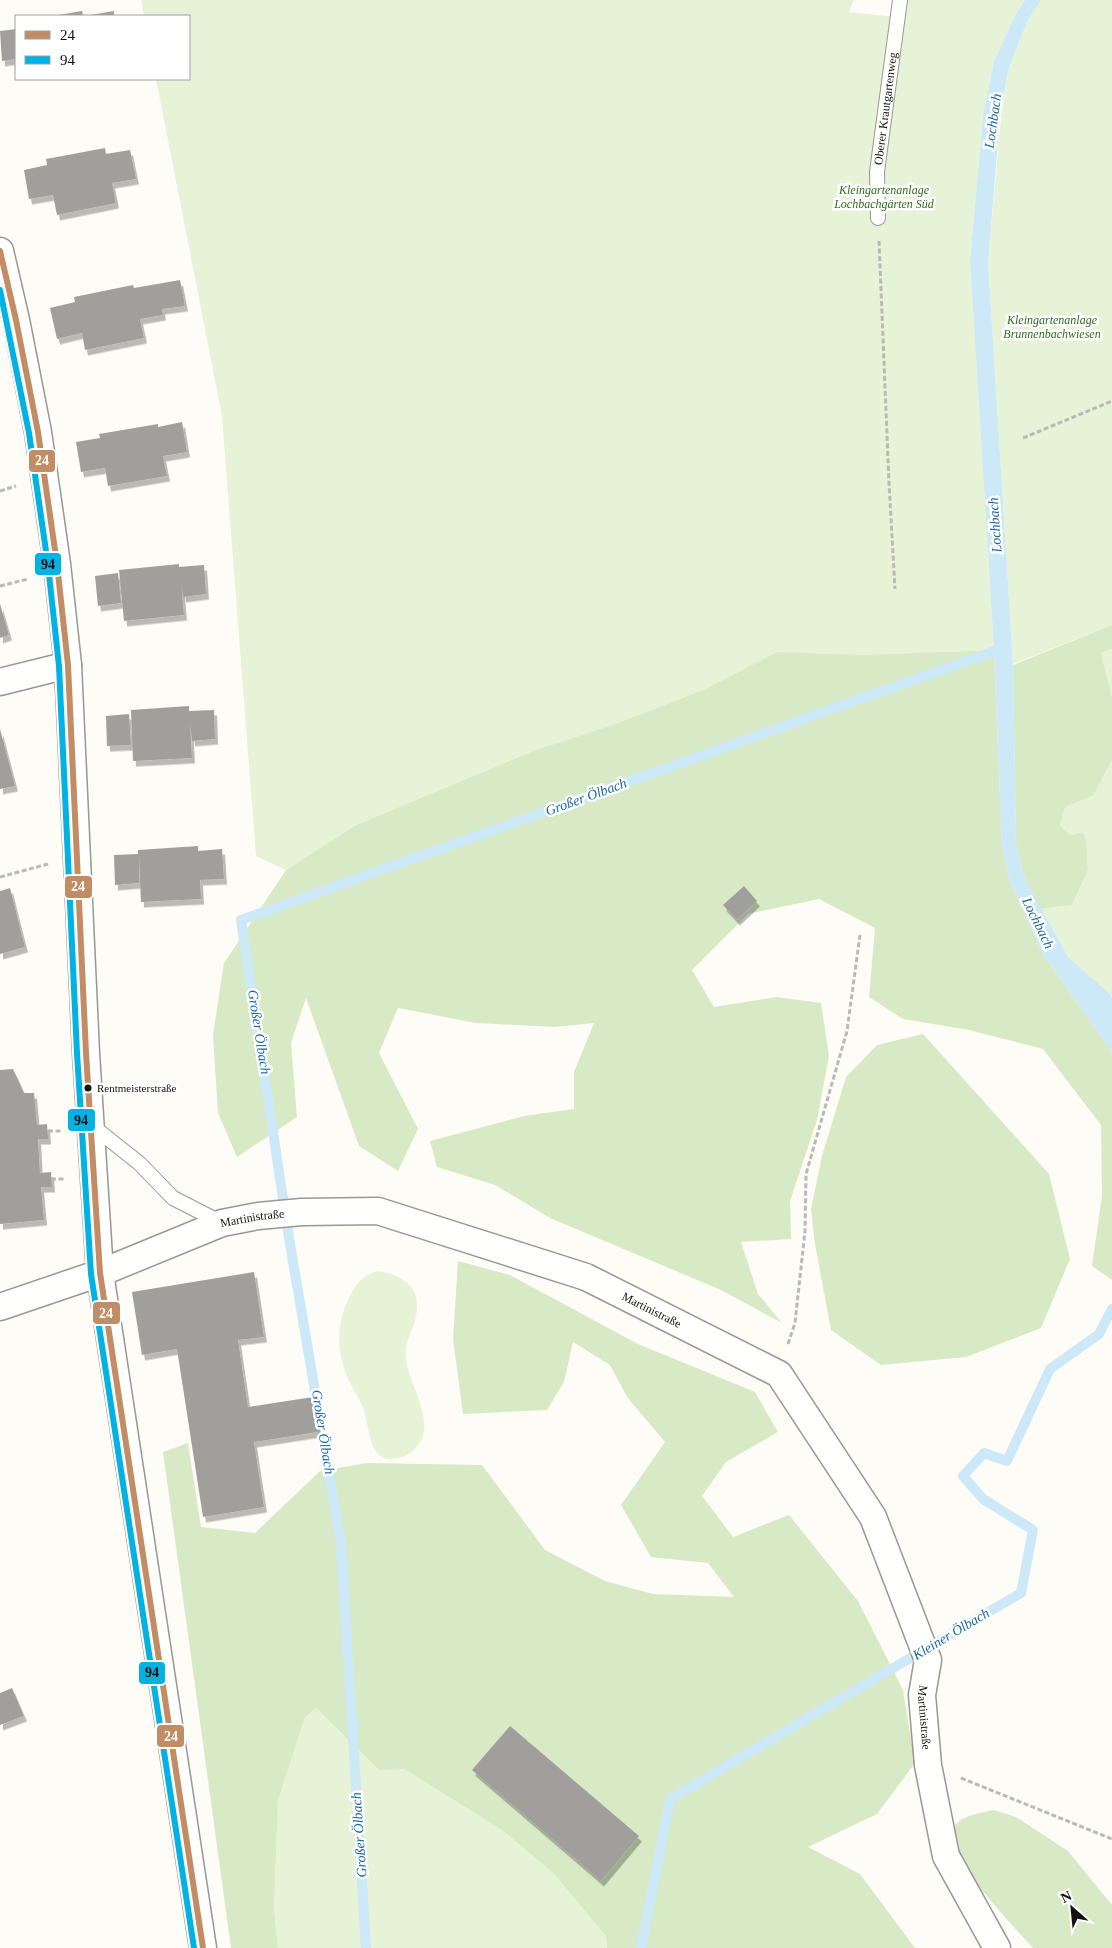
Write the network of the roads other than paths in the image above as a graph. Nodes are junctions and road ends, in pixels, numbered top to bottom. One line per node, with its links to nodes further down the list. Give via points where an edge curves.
1 (900, 0): 2 (lane, Oberer Krautgartenweg, via 877,172)
2 (878, 218)
3 (0, 251): 4 (street, via 39,442)
4 (68, 664): 5 (street); 6 (street)
5 (0, 682)
6 (91, 1125): 7 (lane, via 138,1163 173,1198); 8 (street)
7 (222, 1223): 8 (street, Martinistraße); 11 (street, Martinistraße, via 302,1212 378,1211 586,1277 779,1374 872,1517 924,1650 922,1695 928,1765 946,1856)
8 (100, 1273): 9 (street); 10 (street)
9 (0, 1307)
10 (203, 1948)
11 (997, 1948)

